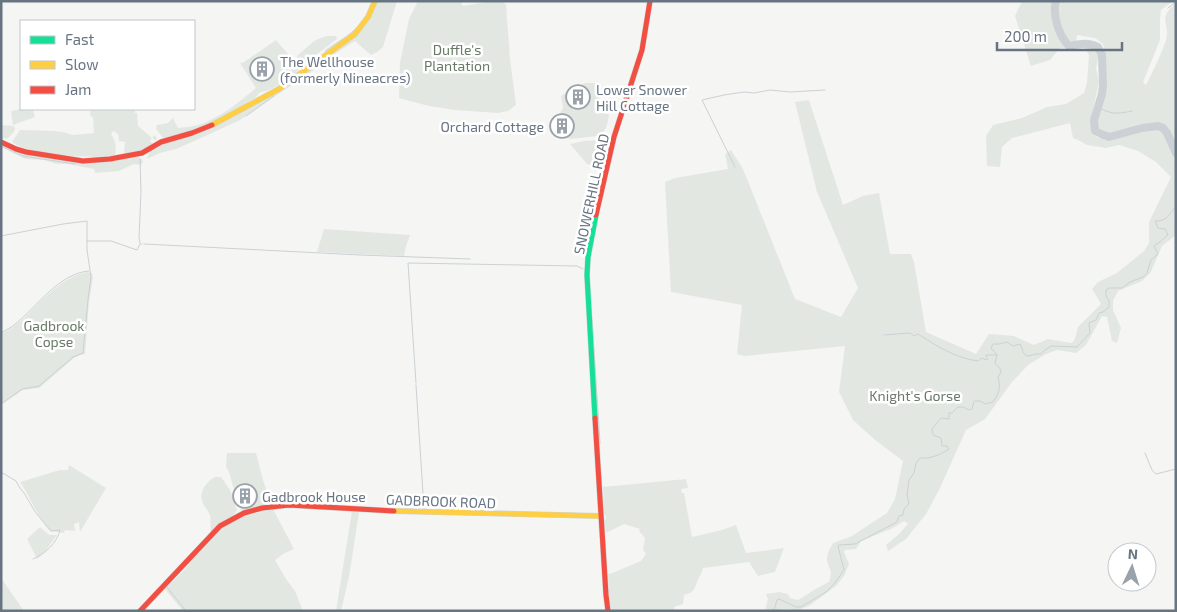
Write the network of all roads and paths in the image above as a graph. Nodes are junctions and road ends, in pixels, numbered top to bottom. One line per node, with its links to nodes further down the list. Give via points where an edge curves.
1 (375, 1): 3 (street, via 355,34 279,89 210,126 161,142 142,153 83,161 26,152)
2 (650, 1): 4 (street, SNOWERHILL ROAD, via 642,50 614,137 588,257)
3 (1, 142)
4 (601, 516): 5 (street, GADBROOK ROAD, via 276,506 240,515 220,526); 6 (street, SNOWERHILL ROAD)
5 (140, 611)
6 (608, 611)

